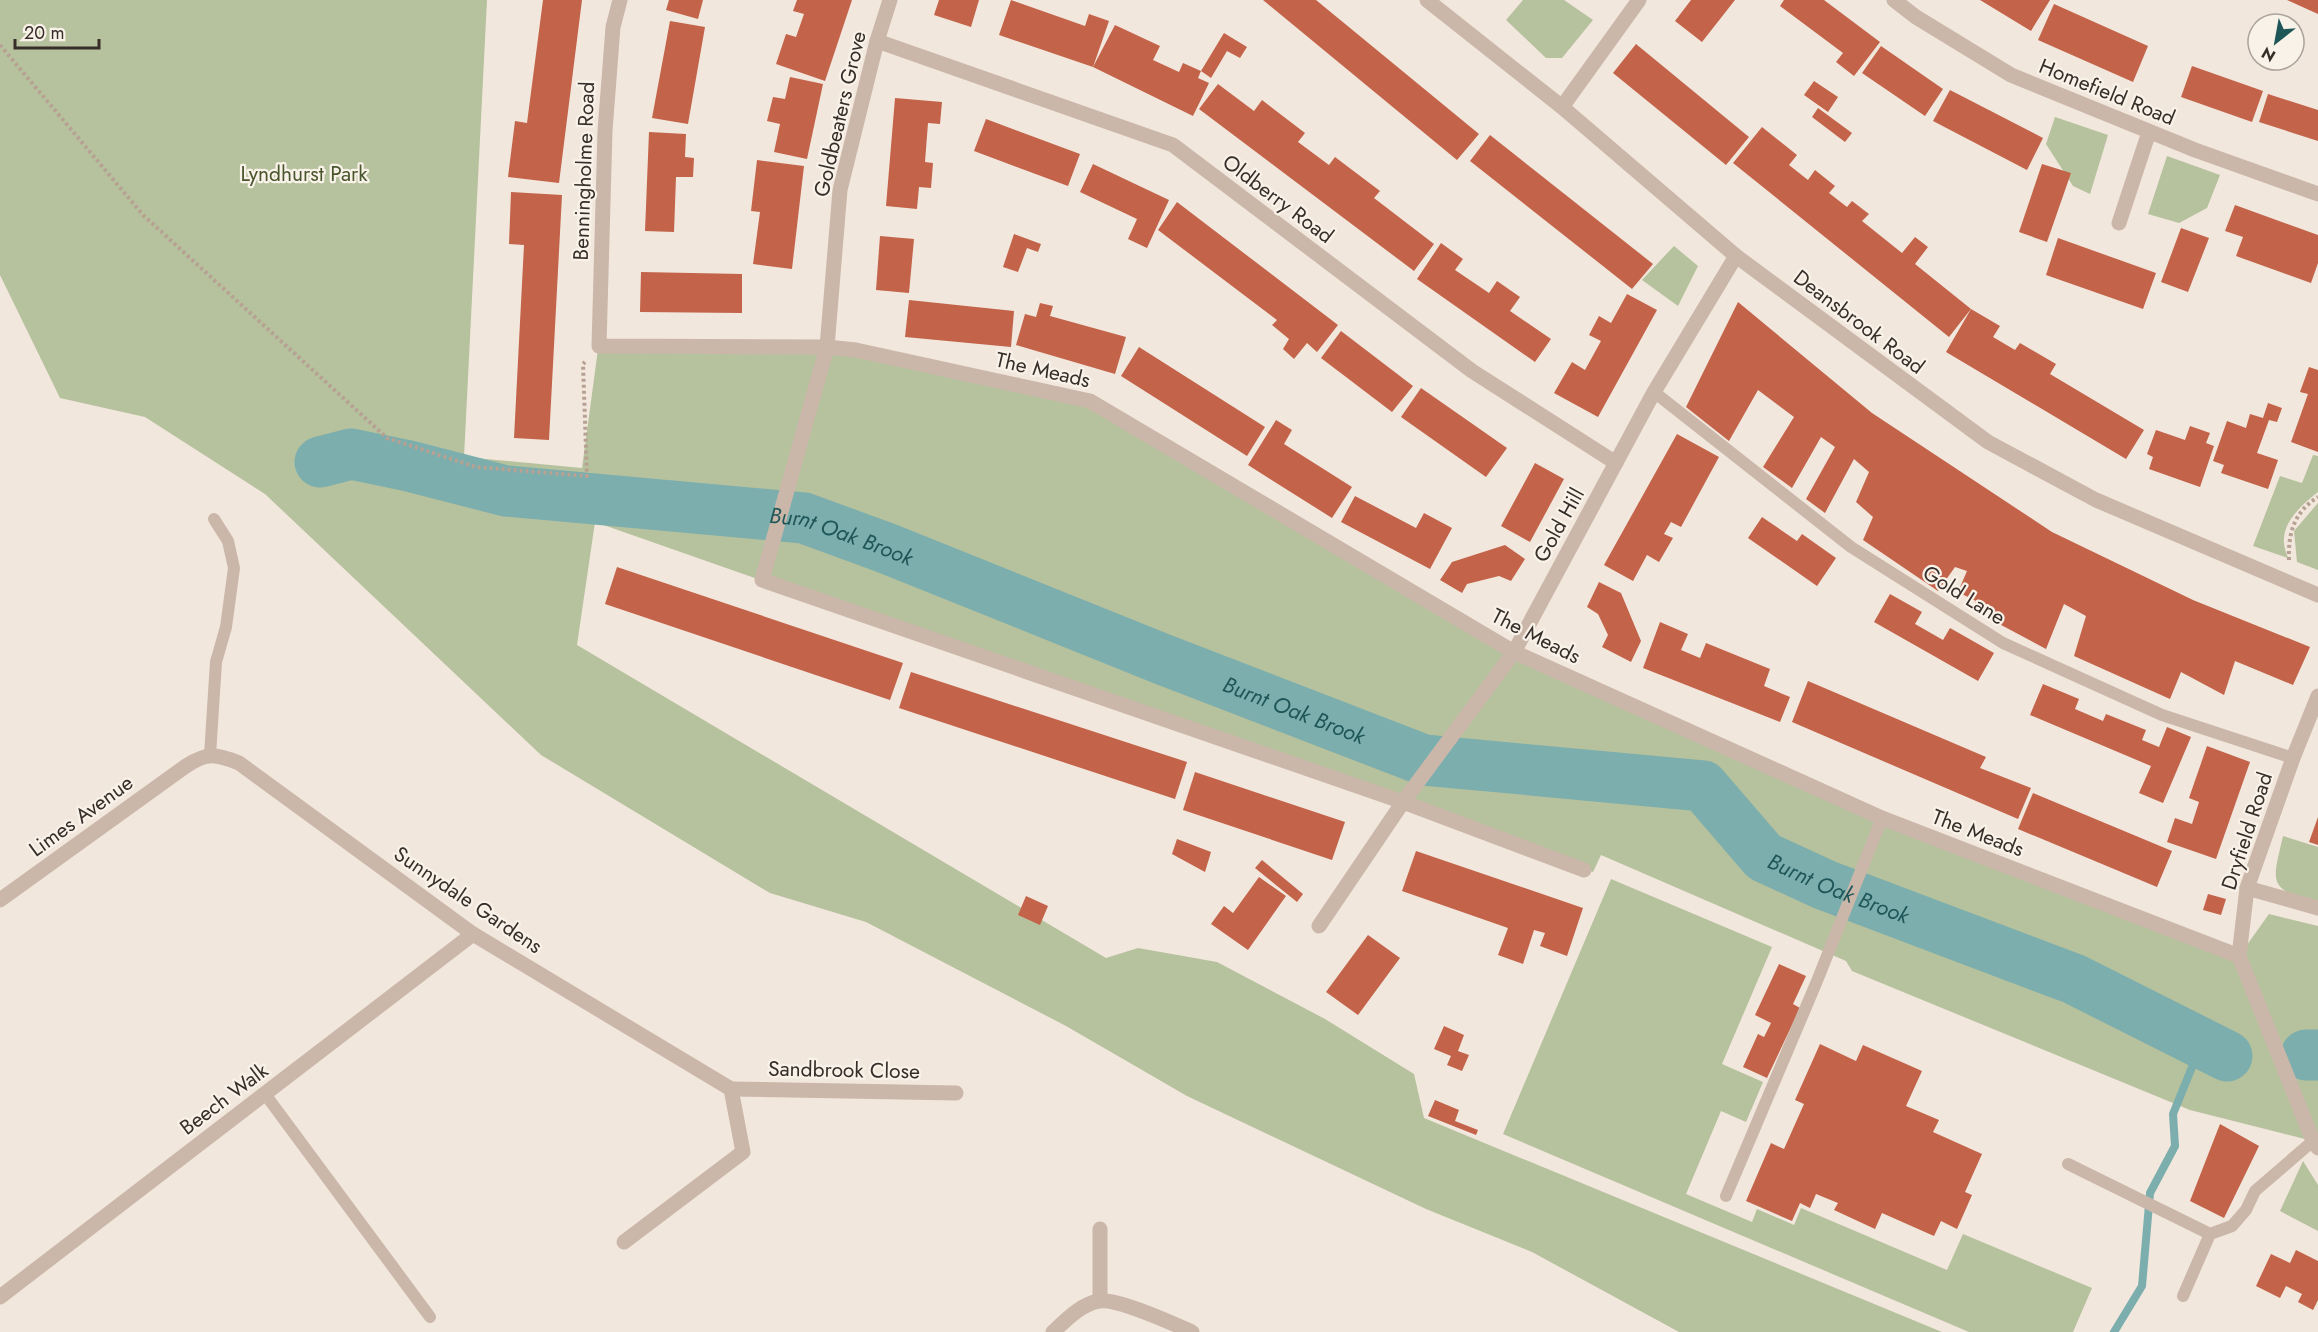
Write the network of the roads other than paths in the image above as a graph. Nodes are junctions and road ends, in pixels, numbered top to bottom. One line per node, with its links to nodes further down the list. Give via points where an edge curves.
1 (620, 0): 12 (street, Benningholme Road, via 613,27 604,130)
2 (890, 0): 6 (street, Goldbeaters Grove)
3 (1427, 0): 7 (street, Deansbrook Road)
4 (1639, 0): 7 (street)
5 (1894, 0): 8 (street, Homefield Road, via 2011,75)
6 (877, 41): 13 (street, Goldbeaters Grove, via 840,190); 15 (street, Oldberry Road, via 1173,146 1472,371)
7 (1562, 106): 11 (street, Deansbrook Road)
8 (2149, 132): 9 (street, Homefield Road); 10 (street)
9 (2318, 194)
10 (2119, 223)
11 (1736, 256): 14 (street, Gold Hill); 17 (street, Deansbrook Road, via 1988,442 2096,500)
12 (600, 346): 13 (street, The Meads)
13 (827, 347): 18 (street, The Meads, via 1090,401); 22 (street, via 762,580)
14 (1654, 392): 15 (street, Gold Hill); 21 (lane, Gold Lane, via 1851,547 2003,643 2162,715)
15 (1616, 463): 18 (street, Gold Hill)
16 (214, 519): 20 (lane, via 228,541 234,568 226,627 216,662)
17 (2318, 595)
18 (1514, 652): 22 (street, Gold Hill); 23 (street, The Meads)
19 (2318, 696): 21 (street, Dryfield Road)
20 (210, 755): 26 (street, Limes Avenue, via 186,766); 29 (street, Sunnydale Gardens, via 239,763)
21 (2293, 758): 25 (street, Dryfield Road)
22 (1404, 802): 24 (street); 28 (street)
23 (1882, 818): 30 (street, The Meads); 36 (lane)
24 (1584, 870)
25 (2247, 888): 27 (street); 30 (street, Dryfield Road)
26 (0, 900)
27 (2318, 908)
28 (1319, 926)
29 (473, 934): 31 (street, Sunnydale Gardens); 33 (street, Beech Walk)
30 (2240, 956): 34 (street, Dryfield Road)
31 (731, 1089): 32 (street, Sandbrook Close); 39 (street, via 743,1152)
32 (956, 1093)
33 (265, 1094): 41 (street, Beech Walk); 43 (lane)
34 (2315, 1145): 38 (lane, via 2272,1174 2255,1191 2232,1226)
35 (2068, 1164): 38 (lane)
36 (1726, 1196)
37 (1100, 1229): 42 (street)
38 (2210, 1234): 40 (lane)
39 (624, 1242)
40 (2183, 1296)
41 (0, 1297)
42 (1100, 1300): 44 (street, via 1074,1312); 45 (street, via 1129,1306)
43 (430, 1317)
44 (1053, 1332)
45 (1192, 1332)

